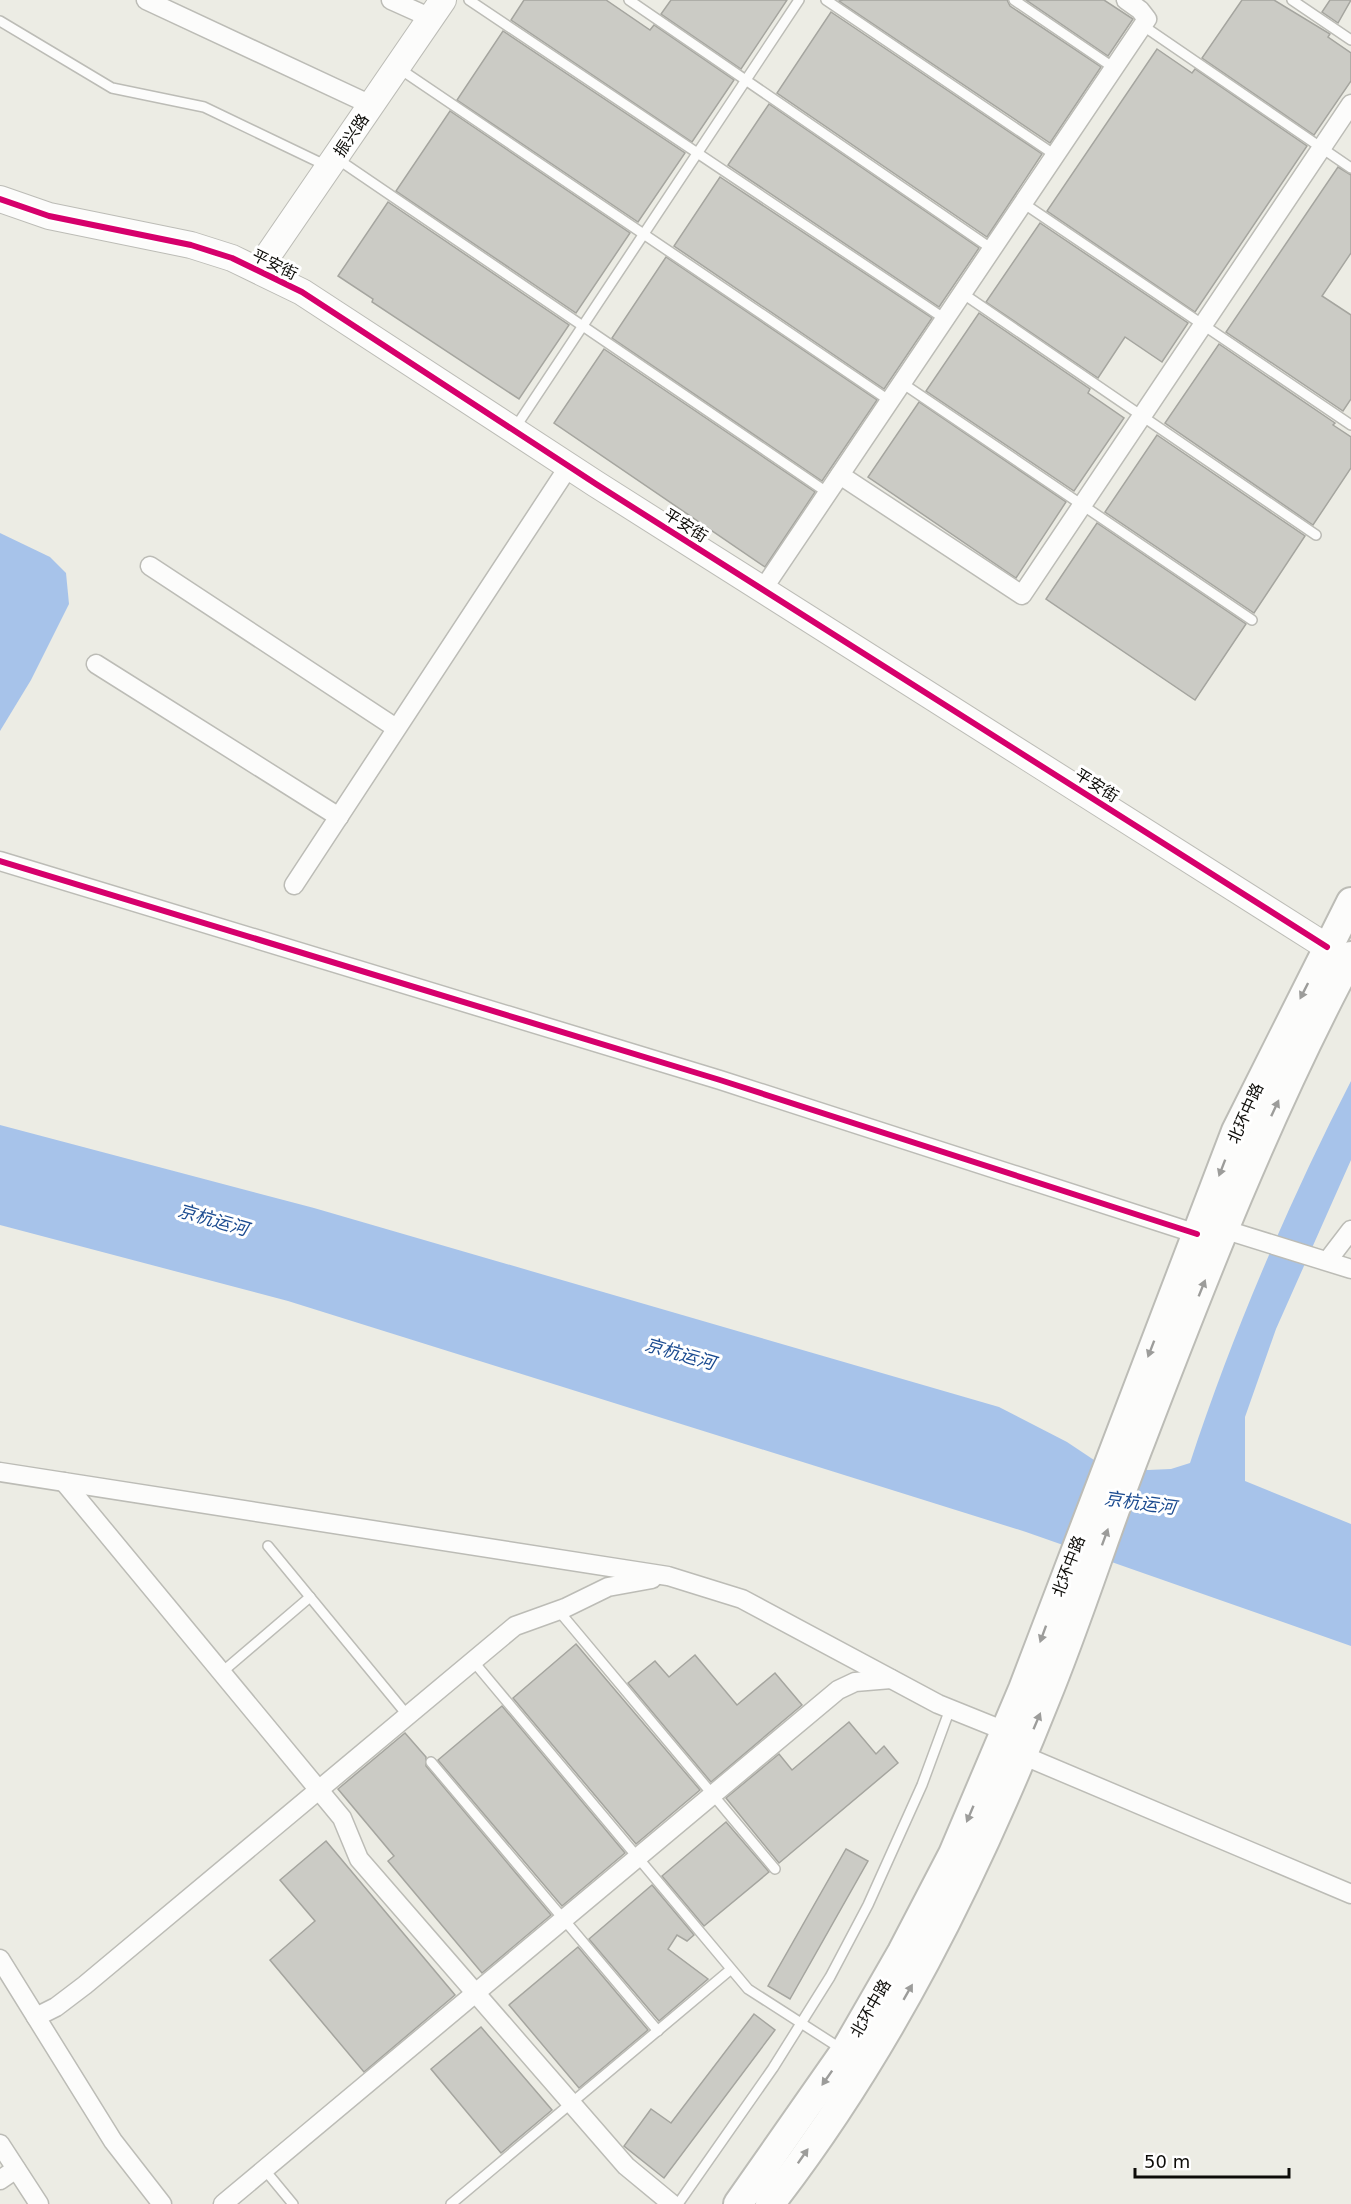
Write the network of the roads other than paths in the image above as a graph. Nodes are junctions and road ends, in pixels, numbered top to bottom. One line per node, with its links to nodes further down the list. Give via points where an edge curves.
1 (146, 0): 18 (street)
2 (391, 0): 10 (street)
3 (469, 0): 20 (lane)
4 (629, 0): 16 (lane)
5 (799, 0): 16 (lane)
6 (825, 0): 21 (lane)
7 (1014, 0): 15 (lane)
8 (1126, 0): 12 (street, via 1147,19)
9 (1292, 0): 13 (lane)
10 (437, 9): 14 (street, 振兴路)
11 (0, 21): 22 (lane, via 112,88 204,107)
12 (1142, 25): 15 (street); 19 (lane)
13 (1351, 40)
14 (397, 67): 18 (street, 振兴路); 26 (lane)
15 (1114, 68): 21 (street)
16 (746, 80): 20 (lane); 27 (lane)
17 (1351, 104): 19 (street)
18 (371, 105): 22 (street, 振兴路)
19 (1322, 148): 23 (lane); 31 (street)
20 (698, 153): 26 (lane); 30 (lane)
21 (1055, 155): 25 (street)
22 (332, 162): 28 (street, 振兴路); 32 (lane)
23 (1351, 168)
24 (0, 199): 28 (street, 平安街, via 49,216 191,245)
25 (1023, 202): 27 (street); 31 (lane)
26 (644, 234): 32 (lane); 34 (lane)
27 (992, 249): 29 (street)
28 (258, 270): 37 (street, 平安街, via 302,292)
29 (962, 293): 30 (street); 35 (lane)
30 (945, 319): 33 (street)
31 (1203, 325): 35 (street); 36 (lane)
32 (583, 326): 37 (lane); 40 (lane)
33 (902, 382): 34 (street); 41 (lane)
34 (890, 401): 39 (street)
35 (1142, 416): 41 (street); 42 (lane)
36 (1351, 425)
37 (514, 430): 38 (street, 平安街)
38 (569, 466): 44 (street, 平安街); 47 (street)
39 (840, 475): 40 (street); 41 (street, via 1022,595)
40 (828, 493): 44 (street)
41 (1083, 505): 45 (lane)
42 (1316, 535)
43 (150, 566): 47 (street)
44 (763, 589): 52 (street, 平安街)
45 (1252, 620)
46 (96, 664): 48 (street)
47 (396, 728): 48 (street)
48 (339, 817): 50 (street)
49 (0, 861): 55 (street, via 720,1080)
50 (294, 885)
51 (1351, 902): 52 (main road, 北环中路)
52 (1339, 952): 53 (main road, 北环中路, one-way to 52); 55 (main road, 北环中路, one-way to 55, via 1236,1131)
53 (1226, 1230): 56 (street); 58 (main road, 北环中路, one-way to 53)
54 (1351, 1230): 56 (street)
55 (1197, 1234): 58 (main road, 北环中路, one-way to 58)
56 (1328, 1260): 57 (street)
57 (1351, 1269)
58 (1130, 1435): 63 (main road, 北环中路)
59 (0, 1472): 60 (street)
60 (64, 1482): 62 (street); 67 (street)
61 (268, 1546): 64 (lane)
62 (668, 1576): 65 (street, via 608,1587); 68 (street, via 742,1599)
63 (1074, 1585): 71 (main road, 北环中路, one-way to 71); 72 (main road, 北环中路, one-way to 63, via 1046,1698)
64 (310, 1597): 67 (lane); 70 (lane)
65 (558, 1610): 66 (street, via 515,1626); 75 (lane)
66 (473, 1661): 70 (street); 76 (lane)
67 (221, 1673): 74 (street)
68 (893, 1679): 69 (street); 75 (street, via 855,1682 838,1690)
69 (950, 1709): 71 (street); 84 (lane, via 922,1785 868,1905)
70 (408, 1716): 74 (street)
71 (1005, 1731): 86 (main road, 北环中路, one-way to 86, via 953,1854)
72 (1022, 1755): 78 (street); 92 (main road, 北环中路, one-way to 72, via 867,2064 924,1964 976,1864)
73 (431, 1762): 79 (lane)
74 (319, 1790): 82 (street, via 342,1818 359,1859); 83 (street, via 85,1985)
75 (713, 1794): 76 (street); 77 (lane)
76 (637, 1858): 79 (street); 81 (lane)
77 (775, 1869)
78 (1351, 1894)
79 (564, 1919): 82 (street); 85 (lane)
80 (0, 1959): 83 (street)
81 (730, 1970): 84 (lane, via 748,1989); 85 (lane)
82 (475, 1993): 87 (street); 90 (street)
83 (36, 2017): 94 (street, via 113,2141)
84 (801, 2024): 86 (lane); 99 (lane)
85 (658, 2031): 87 (lane)
86 (845, 2051): 100 (main road, 北环中路, one-way to 100)
87 (571, 2104): 97 (lane); 98 (street, via 626,2166)
88 (0, 2144): 89 (street)
89 (16, 2169): 91 (street); 93 (street)
90 (264, 2169): 95 (street); 96 (lane)
91 (0, 2180)
92 (774, 2202)
93 (39, 2204)
94 (162, 2204)
95 (223, 2204)
96 (293, 2204)
97 (451, 2204)
98 (672, 2204)
99 (678, 2204)
100 (738, 2204)

